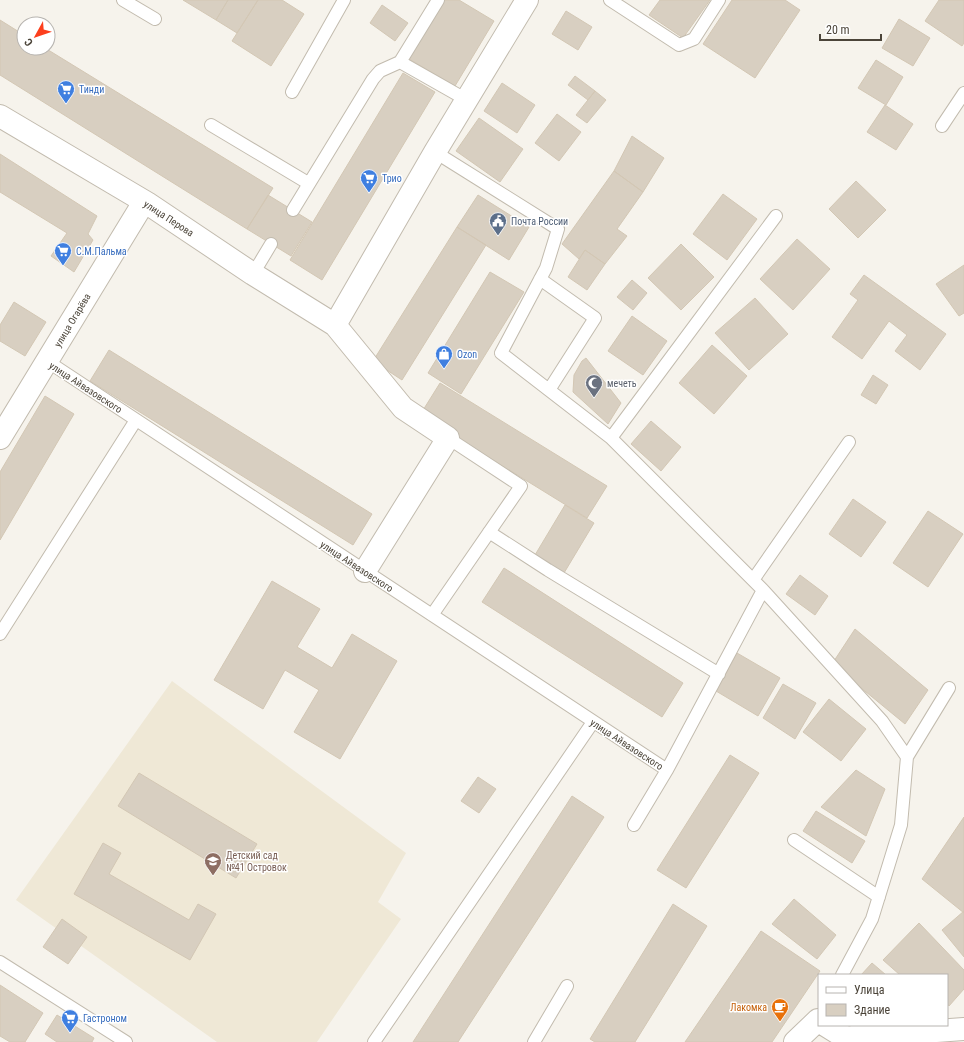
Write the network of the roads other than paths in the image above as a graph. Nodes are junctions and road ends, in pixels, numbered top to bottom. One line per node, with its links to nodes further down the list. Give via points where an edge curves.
1 (123, 0): 7 (lane)
2 (344, 0): 9 (lane)
3 (438, 0): 8 (lane)
4 (527, 0): 11 (street)
5 (610, 0): 6 (lane, via 679,45 694,38)
6 (719, 0)
7 (155, 19)
8 (400, 62): 11 (lane); 16 (lane, via 380,71 373,79)
9 (292, 92)
10 (964, 94): 14 (lane)
11 (467, 100): 15 (street)
12 (0, 116): 17 (street, улица Перова)
13 (211, 126): 16 (lane)
14 (942, 126)
15 (435, 152): 22 (lane, via 558,229); 23 (street)
16 (308, 183): 18 (lane)
17 (144, 202): 21 (street, улица Перова); 24 (street, улица Огарёва)
18 (293, 210)
19 (776, 216): 29 (lane)
20 (272, 244): 21 (lane)
21 (253, 274): 23 (street, улица Перова)
22 (540, 279): 25 (lane, via 501,353); 25 (lane, via 595,318)
23 (334, 325): 28 (street, улица Перова, via 403,408)
24 (47, 361): 26 (lane, улица Айвазовского); 27 (street, улица Огарёва)
25 (549, 390): 29 (lane)
26 (136, 420): 32 (lane, улица Айвазовского); 36 (lane)
27 (0, 438)
28 (448, 438): 31 (lane, via 521,486); 32 (street)
29 (611, 438): 33 (lane)
30 (849, 442): 33 (lane)
31 (489, 532): 35 (lane); 37 (lane)
32 (365, 571): 35 (lane, улица Айвазовского)
33 (753, 580): 34 (lane)
34 (763, 590): 37 (lane); 40 (lane, via 882,721)
35 (432, 615): 39 (lane, улица Айвазовского)
36 (0, 634)
37 (719, 674): 41 (lane)
38 (949, 688): 40 (lane)
39 (593, 722): 41 (lane, улица Айвазовского); 53 (lane)
40 (907, 757): 44 (lane, via 901,825)
41 (667, 770): 42 (lane)
42 (634, 825)
43 (794, 840): 44 (lane)
44 (879, 897): 46 (lane, via 872,919)
45 (0, 962): 52 (lane)
46 (843, 974)
47 (567, 986): 54 (lane)
48 (818, 1023): 55 (street)
49 (827, 1026): 51 (street)
50 (964, 1029): 51 (street, via 887,1031)
51 (846, 1040)
52 (126, 1042)
53 (374, 1042)
54 (534, 1042)
55 (795, 1042)

